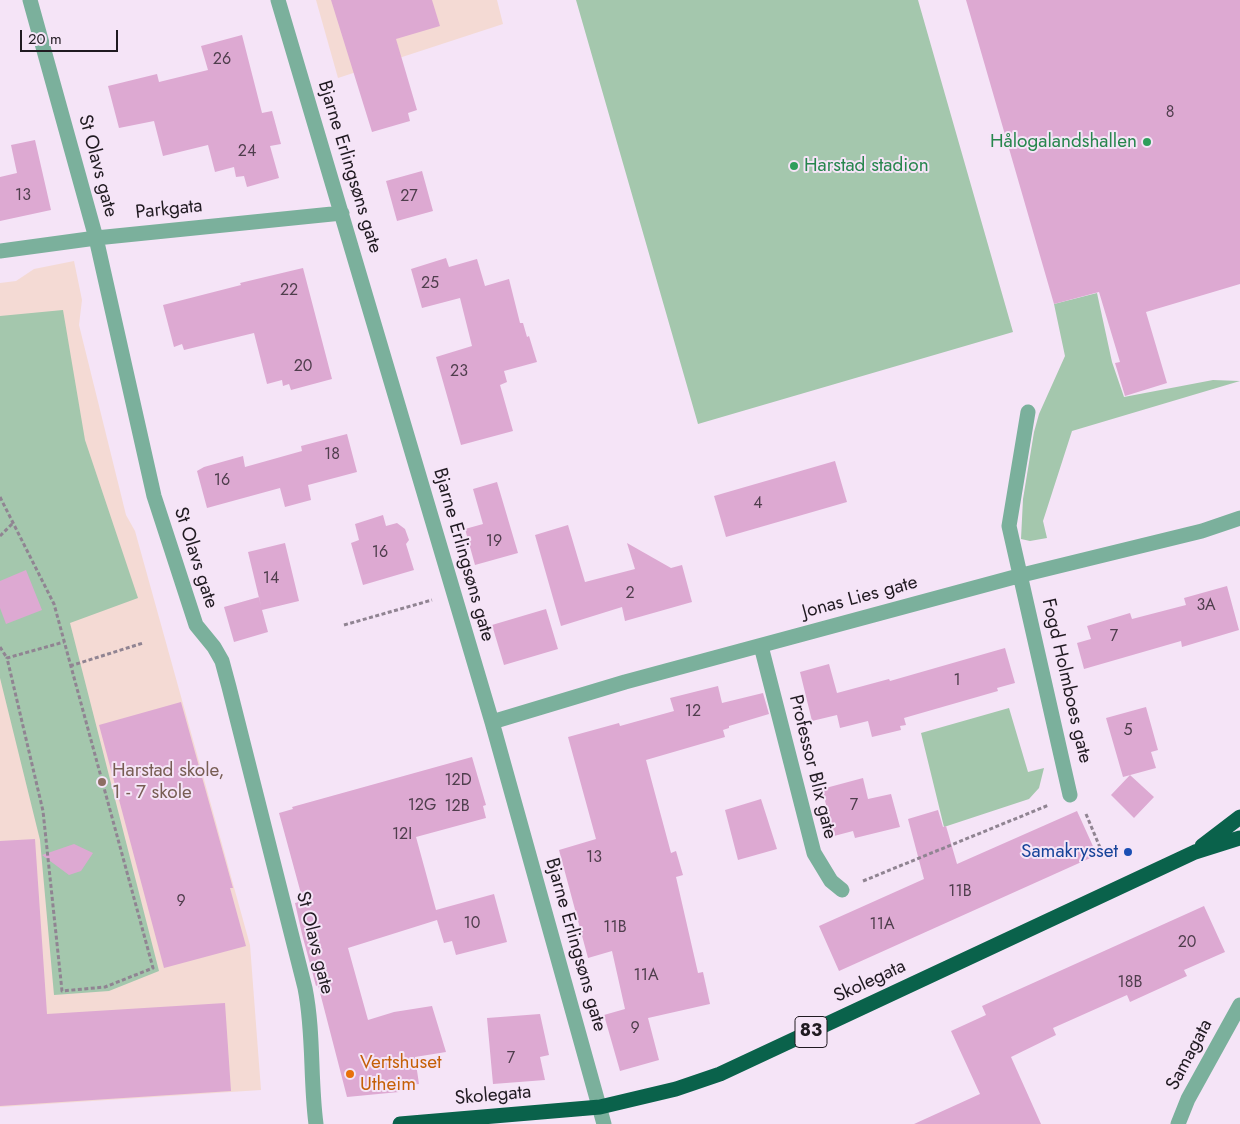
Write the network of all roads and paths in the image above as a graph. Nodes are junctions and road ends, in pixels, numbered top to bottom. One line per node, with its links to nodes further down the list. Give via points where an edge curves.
1 (30, 0): 4 (street, St Olavs gate)
2 (278, 0): 3 (street, Bjarne Erlingsøns gate)
3 (342, 213): 4 (street, Parkgata); 12 (street, Bjarne Erlingsøns gate)
4 (96, 238): 5 (street, Parkgata); 29 (street, St Olavs gate, via 154,496 196,625 222,662 305,988 310,1015)
5 (0, 251)
6 (1028, 412): 11 (street, Fogd Holmboes gate, via 1010,526)
7 (0, 497): 9 (path)
8 (1239, 519): 11 (street, Jonas Lies gate)
9 (13, 523): 10 (path); 14 (path, via 54,604)
10 (0, 536)
11 (1022, 576): 16 (street, Jonas Lies gate); 21 (street, Fogd Holmboes gate)
12 (454, 594): 13 (path); 20 (street, Bjarne Erlingsøns gate)
13 (344, 625)
14 (64, 642): 18 (path); 19 (path)
15 (143, 643): 19 (path)
16 (761, 646): 20 (street, Jonas Lies gate); 26 (street, Professor Blix gate, via 814,853 831,881)
17 (0, 647): 18 (path)
18 (8, 658): 19 (path, via 43,811 62,991 105,987 153,968)
19 (70, 666)
20 (492, 722): 28 (street, Bjarne Erlingsøns gate)
21 (1070, 795): 25 (path, via 1085,813); 26 (path)
22 (1240, 817): 24 (highway, 83)
23 (1240, 838): 24 (highway, 83)
24 (1195, 852): 28 (highway, Skolegata / 83, via 720,1074 676,1090)
25 (1104, 857)
26 (842, 890)
27 (1240, 1005): 32 (street, Samagata, via 1188,1099)
28 (600, 1107): 30 (highway, Skolegata / 83); 31 (street, Bjarne Erlingsøns gate)
29 (316, 1124)
30 (400, 1124)
31 (604, 1124)
32 (1178, 1124)

